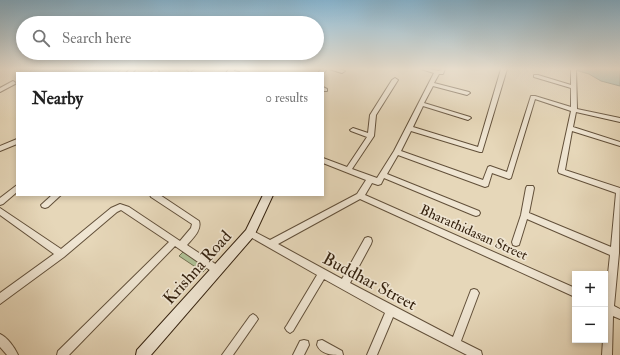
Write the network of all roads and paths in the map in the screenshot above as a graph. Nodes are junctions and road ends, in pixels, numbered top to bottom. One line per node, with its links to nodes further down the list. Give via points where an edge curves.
1 (392, 86): 15 (street, via 373,115)
2 (430, 86): 8 (street)
3 (437, 86): 7 (street)
4 (499, 86): 12 (street, via 480,150)
5 (569, 86): 6 (street)
6 (574, 87): 9 (street)
7 (467, 93)
8 (421, 104): 10 (street); 12 (street)
9 (574, 109): 11 (street); 13 (street); 19 (street, via 533,97 510,176 490,169 485,184)
10 (468, 118)
11 (620, 120)
12 (409, 128): 19 (street)
13 (570, 128): 17 (street); 26 (street, via 561,171)
14 (353, 130): 15 (street)
15 (371, 136): 21 (street)
16 (16, 141): 18 (street)
17 (620, 144)
18 (0, 149)
19 (397, 152): 22 (street)
20 (324, 160): 21 (street)
21 (348, 170): 23 (street)
22 (383, 175): 23 (street); 34 (street)
23 (375, 181): 30 (street)
24 (530, 188): 35 (street)
25 (16, 189): 31 (street)
26 (620, 191): 42 (street)
27 (56, 196): 32 (street)
28 (156, 196): 39 (street, via 196,223 195,228)
29 (268, 196): 36 (street, Krishna Road)
30 (360, 196): 40 (street); 46 (street, Bharathidasan Street)
31 (0, 202)
32 (45, 205)
33 (0, 211): 41 (street)
34 (476, 213)
35 (525, 215): 38 (street); 42 (street)
36 (250, 233): 40 (street, Buddhar Street); 43 (street, Krishna Road)
37 (368, 241): 45 (street)
38 (516, 242)
39 (177, 244): 41 (street, via 120,207); 43 (street); 61 (street)
40 (270, 244): 44 (street, Buddhar Street)
41 (61, 254): 48 (street)
42 (616, 258): 49 (street)
43 (217, 270): 62 (street, Krishna Road)
44 (322, 274): 45 (street, Buddhar Street); 54 (street)
45 (344, 285): 51 (street, Buddhar Street)
46 (572, 292)
47 (474, 293): 59 (street)
48 (0, 299)
49 (607, 307)
50 (608, 308): 52 (street)
51 (391, 311): 59 (street, Buddhar Street); 66 (street)
52 (620, 314)
53 (253, 319): 63 (street)
54 (290, 328)
55 (0, 339): 60 (street)
56 (607, 343): 68 (street)
57 (304, 345): 64 (street)
58 (322, 345): 65 (street)
59 (461, 349): 67 (street, Buddhar Street)
60 (13, 355)
61 (62, 355)
62 (142, 355)
63 (227, 355)
64 (298, 355)
65 (338, 355)
66 (372, 355)
67 (477, 355)
68 (607, 355)

